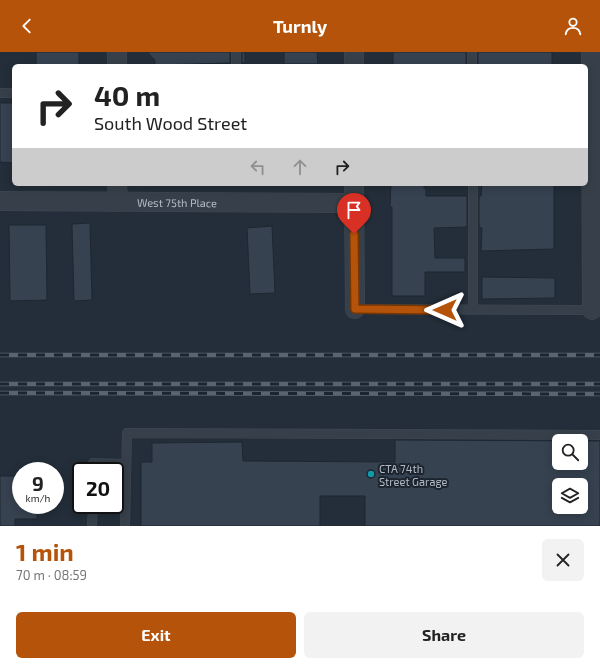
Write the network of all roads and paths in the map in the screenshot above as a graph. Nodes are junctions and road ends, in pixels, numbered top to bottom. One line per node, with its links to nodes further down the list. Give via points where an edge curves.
1 (117, 52): 6 (street)
2 (236, 52): 7 (lane)
3 (354, 52): 8 (street)
4 (472, 52): 9 (lane)
5 (591, 52): 19 (street)
6 (117, 64)
7 (236, 64)
8 (354, 64)
9 (472, 64)
10 (0, 93): 11 (lane)
11 (12, 93)
12 (354, 186): 16 (street)
13 (473, 186): 18 (lane)
14 (118, 193): 15 (street, West 75th Place); 16 (street, West 75th Place)
15 (0, 201)
16 (354, 203): 17 (street)
17 (355, 309): 18 (lane)
18 (473, 310): 19 (lane)
19 (596, 310)
20 (600, 435): 21 (lane, via 127,433)
21 (126, 464): 24 (lane)
22 (93, 514): 23 (lane)
23 (92, 526)
24 (125, 526)

